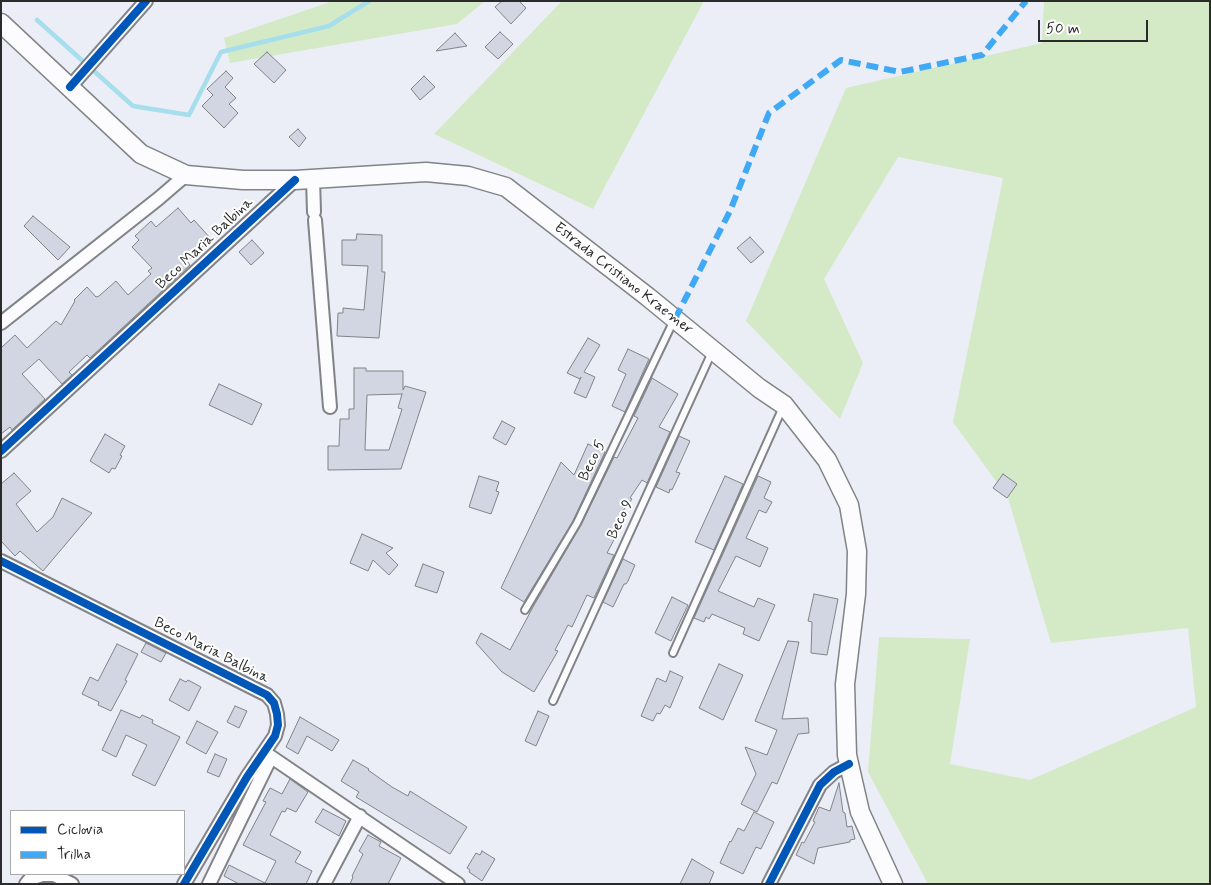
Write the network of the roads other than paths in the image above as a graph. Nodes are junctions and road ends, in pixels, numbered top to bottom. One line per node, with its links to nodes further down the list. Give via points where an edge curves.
1 (146, 1): 3 (street)
2 (1, 22): 3 (main road, Estrada Cristiano Kraemer)
3 (70, 87): 4 (main road, Estrada Cristiano Kraemer, via 140,154)
4 (186, 175): 6 (main road, Estrada Cristiano Kraemer); 8 (street)
5 (313, 179): 6 (main road, Estrada Cristiano Kraemer); 7 (main road, Estrada Cristiano Kraemer, via 426,172 468,176 506,187); 11 (street)
6 (295, 180): 12 (street, Beco Maria Balbina)
7 (675, 319): 9 (main road, Estrada Cristiano Kraemer); 14 (lane, Beco 5, via 577,523)
8 (1, 324)
9 (713, 350): 10 (main road, Estrada Cristiano Kraemer); 16 (lane, Beco 9)
10 (784, 405): 15 (lane); 18 (main road, Estrada Cristiano Kraemer, via 827,460 849,505 857,550 856,594 845,684 846,755)
11 (330, 407)
12 (1, 451)
13 (1, 561): 17 (street, Beco Maria Balbina, via 267,695 274,703 278,725)
14 (524, 610)
15 (673, 653)
16 (552, 701)
17 (268, 754): 19 (street); 23 (street, Beco Maria Balbina, via 247,777); 24 (street)
18 (849, 764): 26 (street, via 820,785); 27 (main road, Estrada Cristiano Kraemer, via 860,812)
19 (360, 816): 20 (street); 25 (street)
20 (451, 882)
21 (26, 884): 22 (street, via 30,879 54,875)
22 (72, 884)
23 (184, 884)
24 (209, 884)
25 (324, 884)
26 (769, 884)
27 (893, 884)

